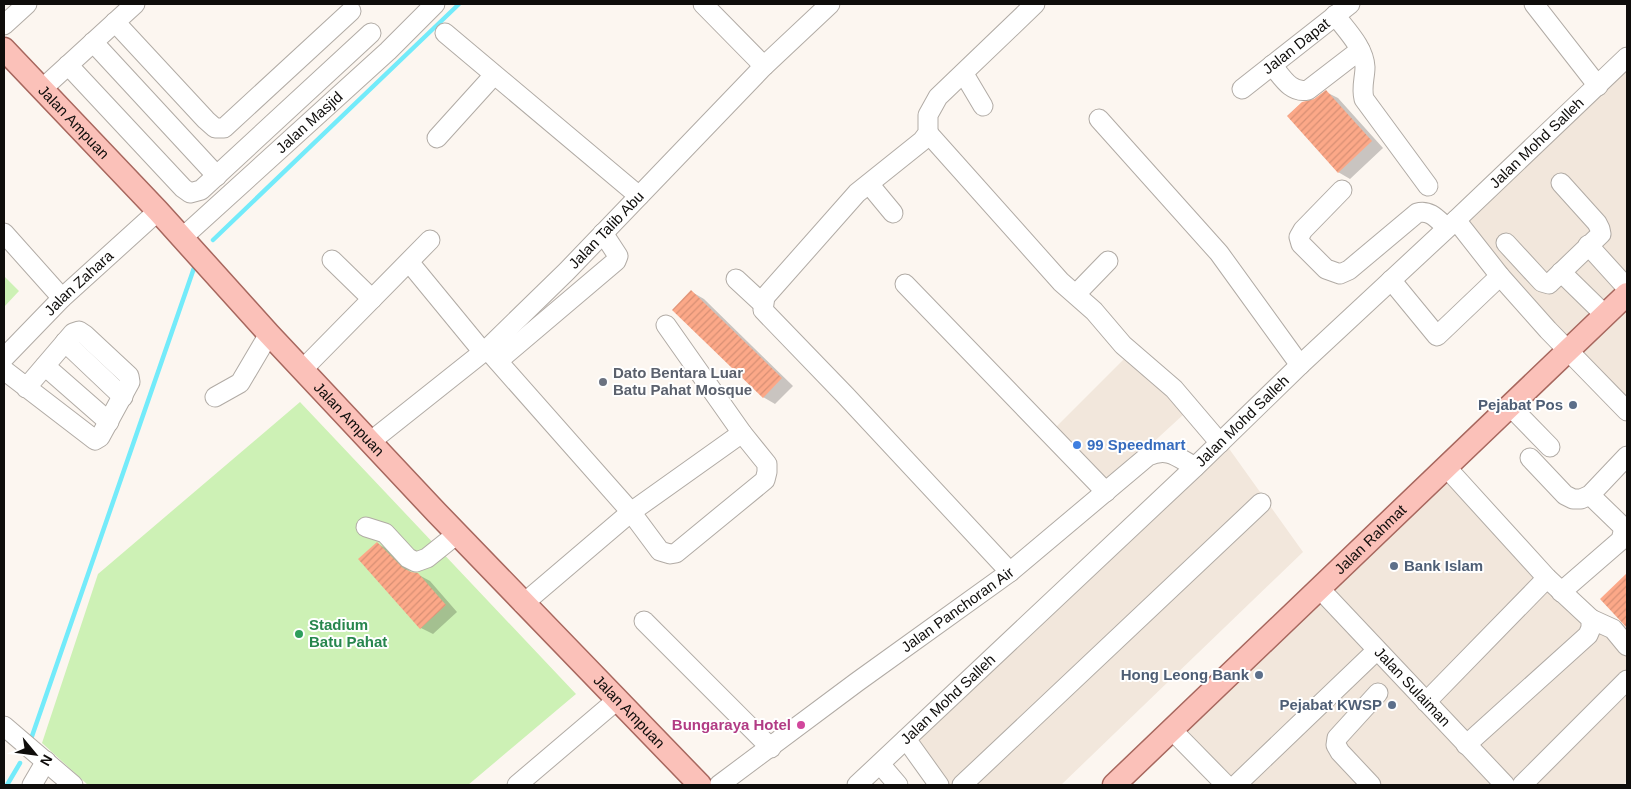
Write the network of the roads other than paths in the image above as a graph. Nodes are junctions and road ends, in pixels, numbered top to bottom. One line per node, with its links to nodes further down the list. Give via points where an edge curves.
1 (27, 4): 11 (street)
2 (135, 4): 10 (street)
3 (435, 4): 17 (street, Jalan Masjid)
4 (703, 4): 21 (street)
5 (830, 4): 21 (street, Jalan Talib Abu)
6 (1035, 4): 22 (street)
7 (1543, 7): 24 (street)
8 (347, 8): 10 (street, via 224,128 215,128 206,120); 12 (street)
9 (1343, 10): 16 (street); 20 (street, Jalan Dapat)
10 (115, 22): 14 (street)
11 (4, 25)
12 (371, 32): 17 (street); 31 (street)
13 (445, 33): 23 (street)
14 (93, 42): 19 (street); 31 (street)
15 (4, 50): 25 (main road, Jalan Ampuan)
16 (1360, 50): 20 (street, via 1308,90 1300,92 1293,90); 34 (street, via 1365,66 1364,98)
17 (388, 51): 42 (street, Jalan Masjid)
18 (1627, 57): 24 (street, Jalan Mohd Salleh)
19 (68, 65): 25 (street); 31 (street, via 183,188 190,193 201,190)
20 (1272, 65): 26 (street, Jalan Dapat)
21 (764, 66): 36 (street, Jalan Talib Abu)
22 (964, 74): 27 (street); 29 (street, via 938,97 931,108)
23 (494, 75): 30 (street); 36 (street)
24 (1598, 86): 39 (street, Jalan Mohd Salleh)
25 (42, 89): 37 (main road, Jalan Ampuan)
26 (1242, 89)
27 (983, 106)
28 (1099, 119): 66 (street, via 1219,253)
29 (928, 133): 33 (street); 55 (street, via 1061,282)
30 (437, 138)
31 (217, 176)
32 (1561, 183): 45 (street, via 1600,229 1601,234)
33 (869, 184): 38 (street); 59 (street, via 782,276)
34 (1428, 186)
35 (1342, 190): 39 (street, via 1299,237 1301,244 1332,273 1350,270 1423,211)
36 (639, 196): 41 (street, Jalan Talib Abu)
37 (158, 211): 42 (main road, Jalan Ampuan); 57 (street, Jalan Zahara)
38 (893, 213)
39 (1451, 224): 50 (street); 52 (street, Jalan Mohd Salleh)
40 (4, 233): 57 (street)
41 (603, 234): 64 (street, Jalan Talib Abu); 64 (street, via 618,256 616,261)
42 (182, 238): 62 (main road, Jalan Ampuan)
43 (430, 240): 48 (street)
44 (1506, 243): 49 (street, via 1542,282 1549,284)
45 (1588, 246): 49 (street); 54 (street)
46 (332, 260): 58 (street)
47 (1108, 261): 55 (street)
48 (410, 262): 58 (street); 64 (street)
49 (1561, 272): 60 (street)
50 (1500, 276): 52 (street, via 1437,336); 63 (street)
51 (736, 279): 59 (street)
52 (1391, 280): 66 (street, Jalan Mohd Salleh)
53 (905, 284): 83 (street)
54 (1627, 288)
55 (1076, 294): 77 (street, via 1123,345 1174,389)
56 (1627, 294): 60 (main road, Jalan Rahmat)
57 (62, 298): 65 (street, Jalan Zahara)
58 (372, 300): 68 (street)
59 (763, 304): 89 (street, via 763,310)
60 (1605, 315): 63 (main road, Jalan Rahmat)
61 (666, 325): 75 (street)
62 (269, 334): 68 (main road, Jalan Ampuan); 71 (street, via 240,383)
63 (1568, 351): 72 (main road, Jalan Rahmat); 73 (street)
64 (489, 354): 76 (street, Jalan Talib Abu); 86 (street)
65 (4, 358)
66 (1300, 364): 77 (street, Jalan Mohd Salleh)
67 (45, 366): 70 (street); 74 (street); 74 (street, via 65,342 123,397)
68 (303, 369): 76 (main road, Jalan Ampuan)
69 (4, 370): 70 (street)
70 (26, 388): 74 (street, via 95,440)
71 (214, 397)
72 (1510, 406): 78 (street); 82 (main road, Jalan Rahmat)
73 (1627, 411)
74 (108, 422)
75 (742, 433): 86 (street); 86 (street, via 767,464 764,480 676,553 660,551)
76 (370, 442): 88 (main road, Jalan Ampuan)
77 (1220, 442): 81 (street, Jalan Mohd Salleh)
78 (1550, 447)
79 (1627, 456): 84 (street)
80 (1530, 458): 84 (street, via 1565,495 1581,499)
81 (1195, 467): 83 (street, Jalan Panchoran Air, via 1166,451 1157,452); 104 (street, Jalan Mohd Salleh)
82 (1446, 467): 90 (street); 91 (main road, Jalan Rahmat)
83 (1106, 492): 89 (street, Jalan Panchoran Air)
84 (1590, 495): 92 (street, via 1622,526 1623,532 1620,540)
85 (1262, 503): 117 (street)
86 (631, 512): 93 (street)
87 (366, 527): 88 (street, via 385,534 416,562 427,558)
88 (457, 534): 93 (main road, Jalan Ampuan)
89 (1010, 572): 106 (street, Jalan Panchoran Air)
90 (1547, 578): 92 (street); 101 (street)
91 (1320, 588): 97 (street, Jalan Sulaiman); 103 (main road, Jalan Rahmat)
92 (1561, 592): 95 (street)
93 (523, 604): 100 (main road, Jalan Ampuan)
94 (644, 621): 106 (street)
95 (1591, 623): 96 (street, via 1612,630); 105 (street, via 1588,636)
96 (1627, 646)
97 (1377, 650): 101 (street, Jalan Sulaiman); 120 (street)
98 (1627, 680): 122 (street)
99 (1378, 693): 121 (street, via 1337,738 1336,745)
100 (617, 700): 111 (street); 112 (main road, Jalan Ampuan)
101 (1426, 702): 105 (street, Jalan Sulaiman)
102 (4, 726): 107 (street)
103 (1172, 730): 118 (main road, Jalan Rahmat); 119 (street)
104 (906, 739): 108 (street, Jalan Mohd Salleh); 116 (street)
105 (1466, 744): 122 (street, Jalan Sulaiman)
106 (771, 748): 113 (street, Jalan Panchoran Air)
107 (46, 761): 109 (street); 110 (street)
108 (880, 764): 114 (street, Jalan Mohd Salleh); 115 (street)
109 (32, 785)
110 (73, 785)
111 (517, 785)
112 (700, 785)
113 (719, 785)
114 (858, 785)
115 (898, 785)
116 (939, 785)
117 (962, 785)
118 (1114, 785)
119 (1226, 785)
120 (1236, 785)
121 (1370, 785)
122 (1508, 785)

